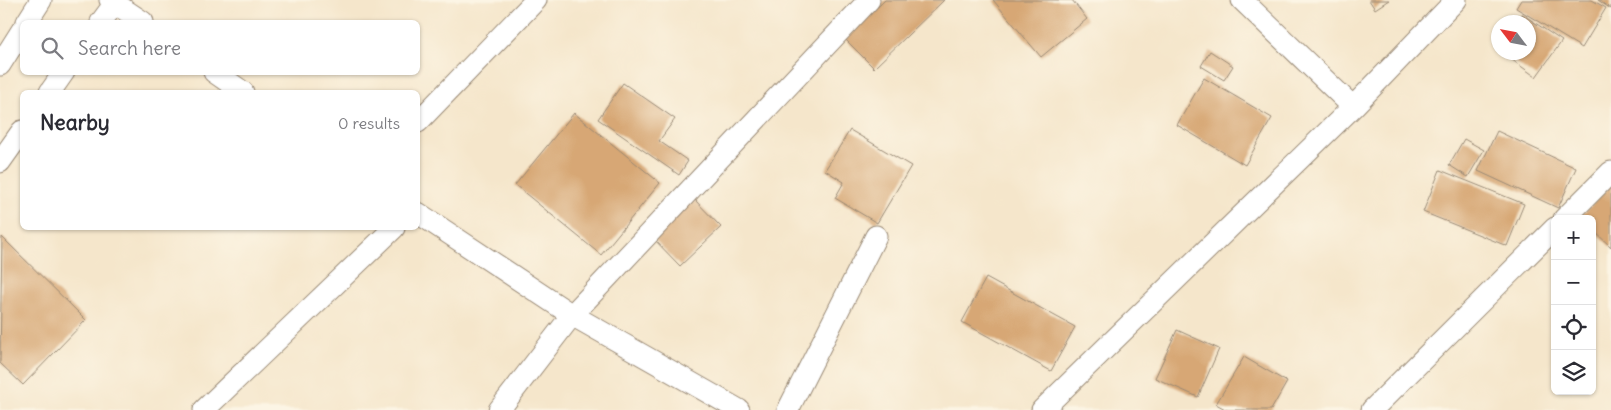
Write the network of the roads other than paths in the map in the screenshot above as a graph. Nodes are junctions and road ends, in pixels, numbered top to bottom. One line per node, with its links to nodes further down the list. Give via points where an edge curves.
1 (41, 0): 7 (street)
2 (536, 0): 17 (street)
3 (869, 0): 26 (street)
4 (1242, 0): 16 (street)
5 (1456, 0): 16 (street)
6 (112, 1): 8 (street); 9 (street)
7 (28, 20)
8 (102, 20)
9 (140, 20)
10 (20, 33): 11 (street)
11 (0, 65)
12 (62, 75): 14 (street)
13 (218, 75): 15 (street)
14 (51, 90)
15 (240, 90)
16 (1353, 107): 31 (street)
17 (420, 120)
18 (20, 134): 19 (street)
19 (0, 162)
20 (1611, 172): 22 (street)
21 (420, 214): 26 (street)
22 (1568, 215)
23 (392, 230): 27 (street)
24 (1551, 232): 32 (street)
25 (876, 236): 30 (street)
26 (572, 315): 28 (street); 29 (street)
27 (204, 410)
28 (499, 410)
29 (739, 410)
30 (788, 410)
31 (1042, 410)
32 (1372, 410)

